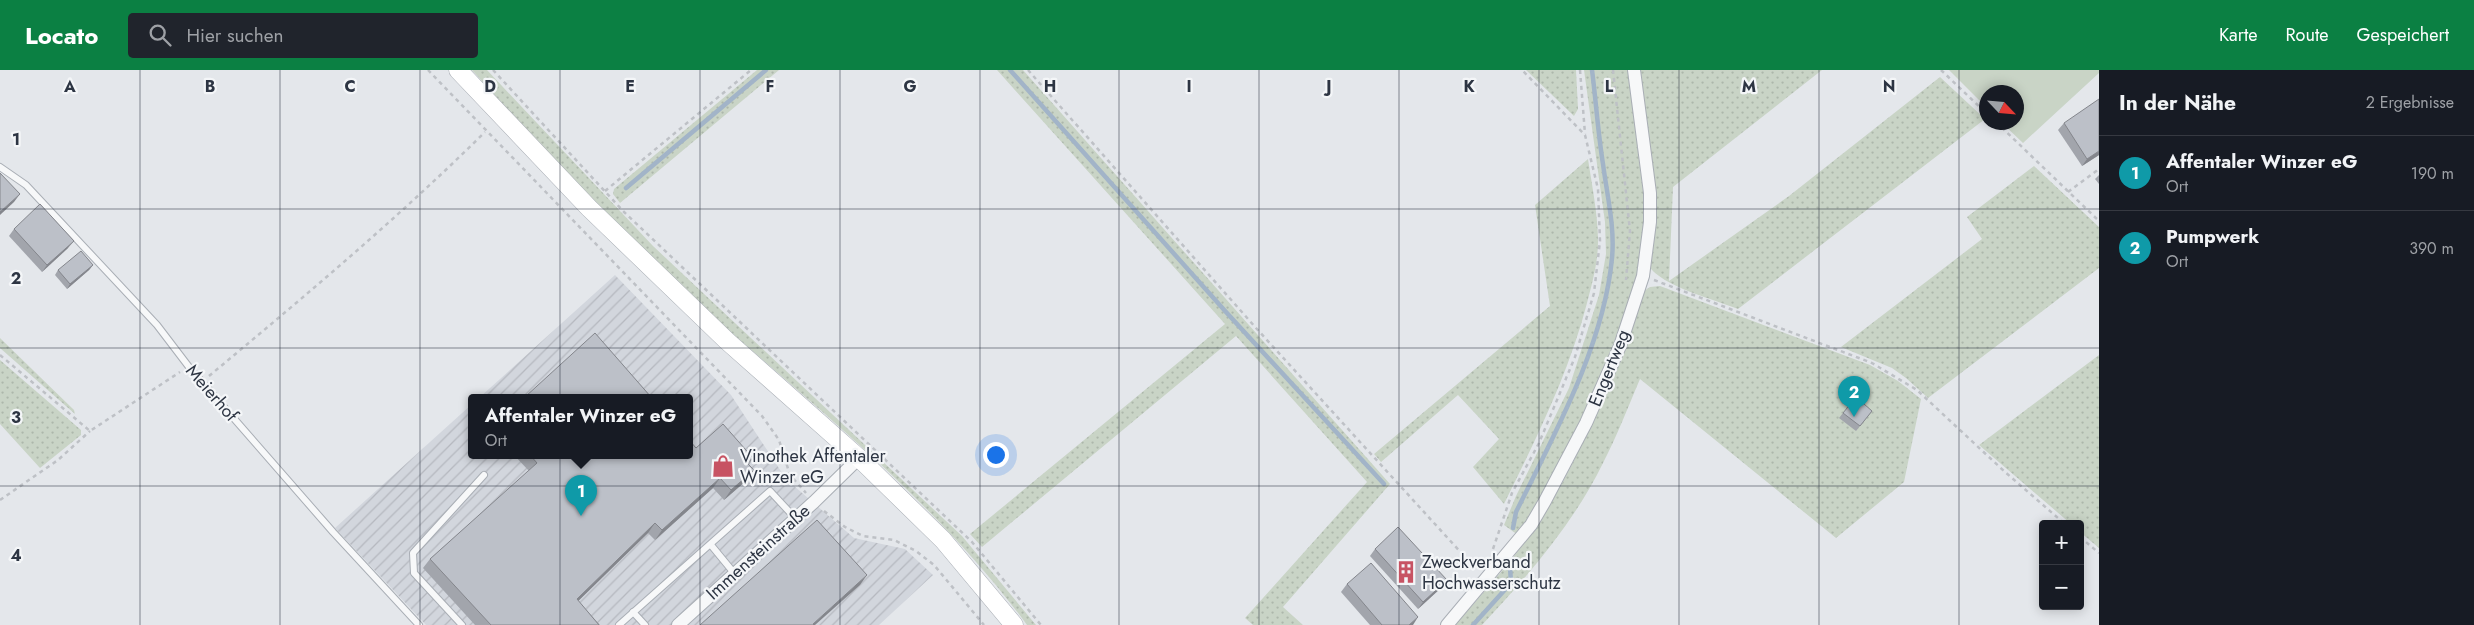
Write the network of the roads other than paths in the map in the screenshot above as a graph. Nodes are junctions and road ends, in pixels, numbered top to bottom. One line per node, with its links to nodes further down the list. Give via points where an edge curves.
1 (458, 70): 4 (main road, via 588,208 727,341)
2 (1634, 70): 16 (street, Engertweg, via 1650,193 1650,222 1643,276 1620,346 1586,423 1530,526)
3 (0, 167): 10 (lane, Meierhof, via 26,185 157,325 189,367 333,532)
4 (859, 458): 6 (street, Immensteinstraße); 15 (main road, via 943,540)
5 (484, 475): 11 (lane, via 412,553 414,573)
6 (796, 519): 7 (lane, via 770,491); 8 (street, Immensteinstraße)
7 (712, 545): 8 (lane); 9 (lane)
8 (734, 573): 14 (street, Immensteinstraße)
9 (633, 612): 12 (lane); 13 (lane)
10 (419, 625)
11 (462, 625)
12 (619, 625)
13 (645, 625)
14 (678, 625)
15 (1014, 625)
16 (1447, 625)

